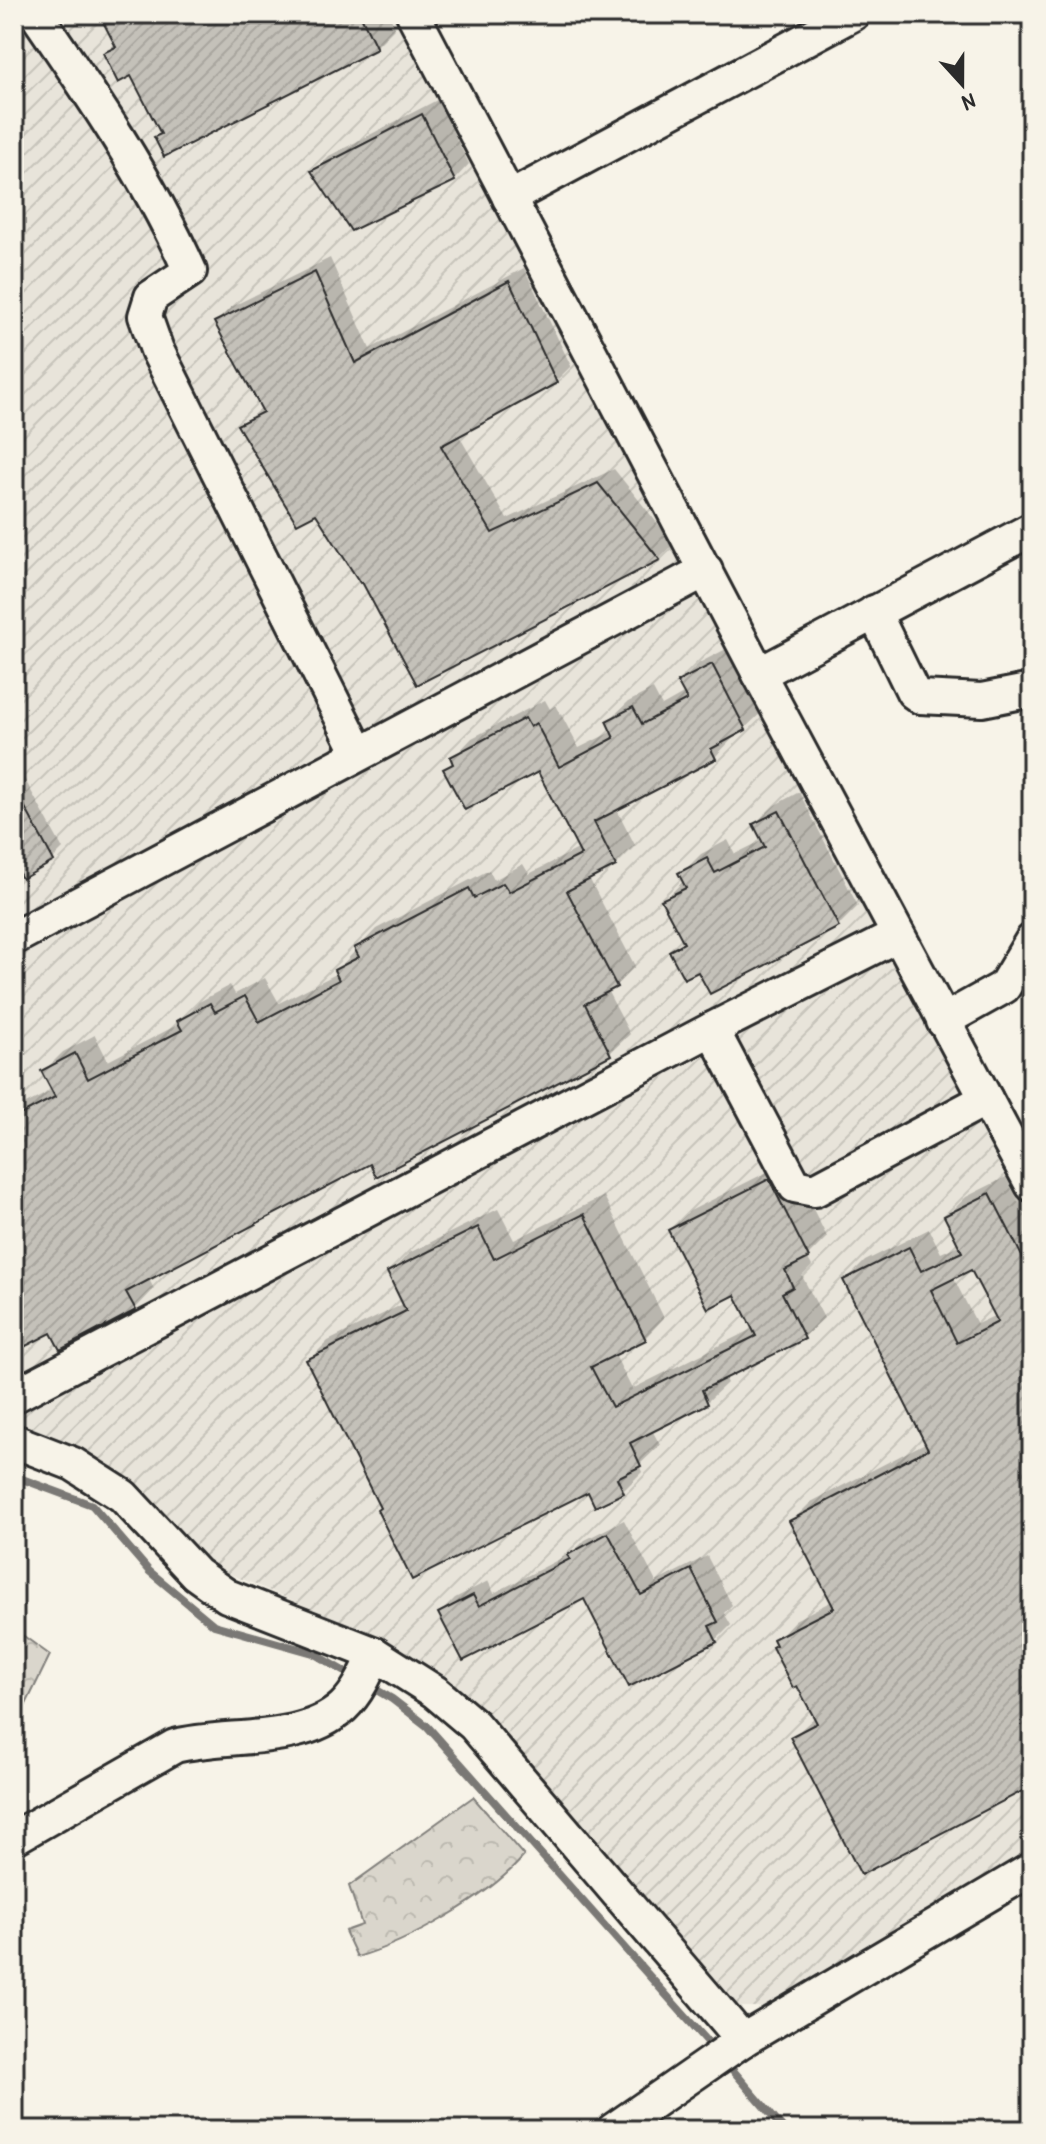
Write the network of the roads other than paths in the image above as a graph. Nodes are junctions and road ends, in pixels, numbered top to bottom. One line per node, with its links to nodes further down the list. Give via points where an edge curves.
1 (36, 14): 10 (street, via 111,123 186,260 190,271 151,297 145,316 157,350)
2 (413, 14): 4 (street)
3 (853, 14): 4 (street)
4 (509, 198): 6 (street)
5 (1032, 529): 7 (street)
6 (706, 570): 8 (street); 10 (street)
7 (874, 612): 8 (street); 9 (street, via 920,697 982,700)
8 (759, 674): 11 (street)
9 (1032, 690)
10 (359, 753): 12 (street)
11 (898, 935): 14 (street); 15 (street)
12 (14, 938)
13 (1032, 940): 14 (street, via 1004,987)
14 (943, 1021): 16 (street)
15 (712, 1029): 16 (street, via 795,1186 815,1190); 18 (street)
16 (986, 1099): 17 (street)
17 (1028, 1170)
18 (14, 1396)
19 (14, 1441): 20 (street, via 73,1464 123,1496 196,1574)
20 (365, 1674): 21 (street, via 330,1718 284,1733 175,1746); 23 (street, via 435,1692 474,1725)
21 (14, 1838)
22 (1032, 1869): 23 (street)
23 (726, 2052): 24 (street)
24 (613, 2130)

